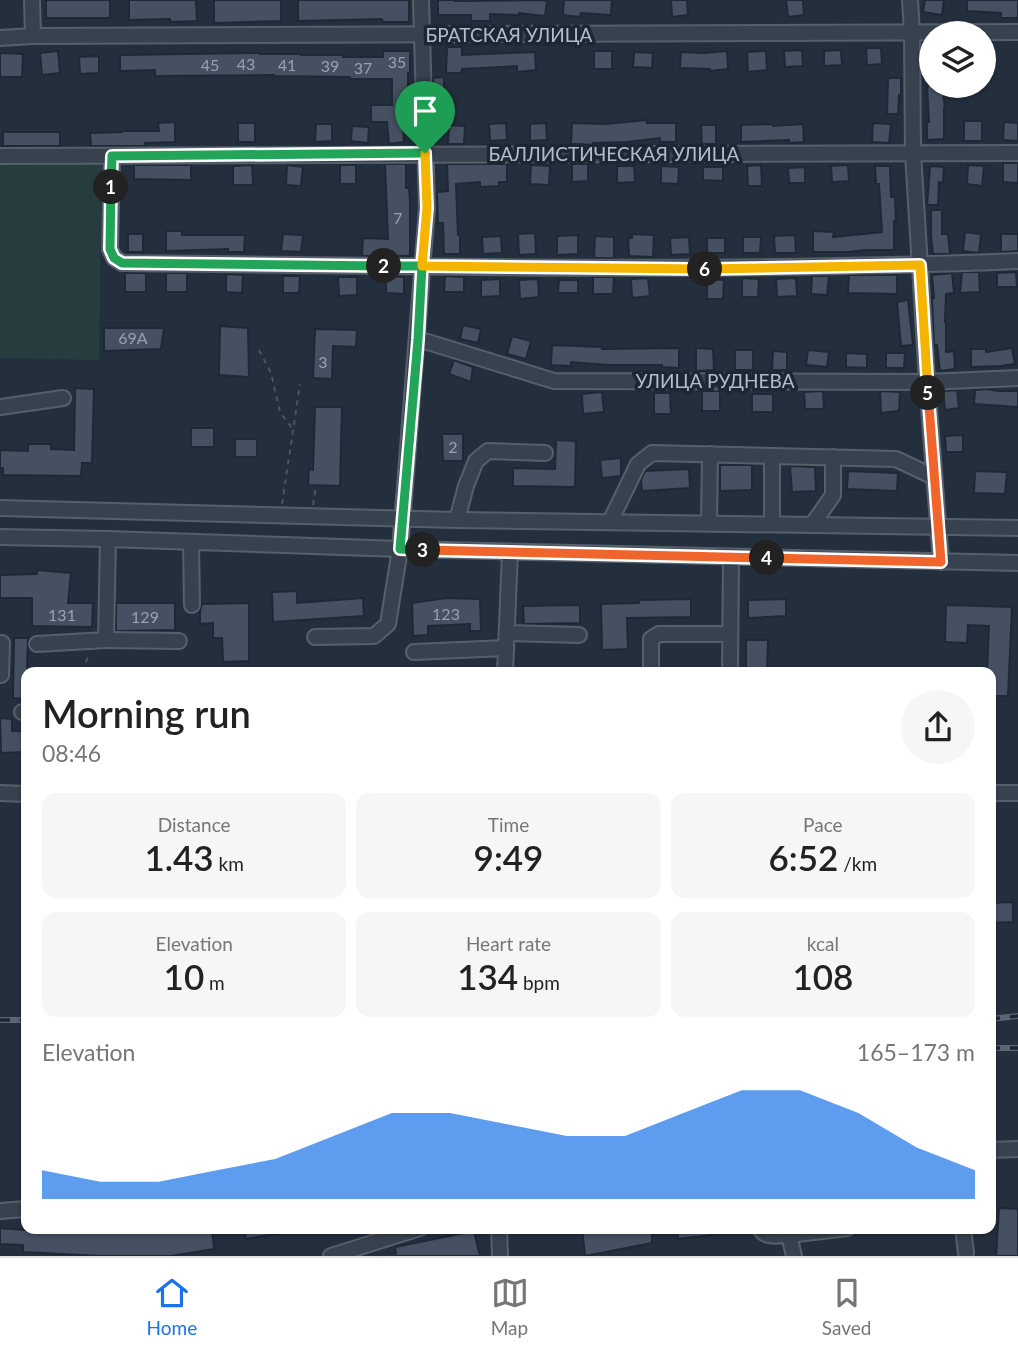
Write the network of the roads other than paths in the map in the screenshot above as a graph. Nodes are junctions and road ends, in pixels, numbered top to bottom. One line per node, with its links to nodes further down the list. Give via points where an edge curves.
1 (32, 0): 6 (street)
2 (421, 0): 7 (street)
3 (910, 0): 4 (street)
4 (912, 32): 5 (street, БРАТСКАЯ УЛИЦА); 7 (street, БРАТСКАЯ УЛИЦА); 10 (street)
5 (1018, 32)
6 (33, 36): 7 (street, БРАТСКАЯ УЛИЦА); 8 (street, БРАТСКАЯ УЛИЦА)
7 (422, 36): 9 (street)
8 (0, 38)
9 (425, 153): 10 (street, БАЛЛИСТИЧЕСКАЯ УЛИЦА); 13 (street, БАЛЛИСТИЧЕСКАЯ УЛИЦА); 16 (street)
10 (913, 153): 11 (street, БАЛЛИСТИЧЕСКАЯ УЛИЦА); 15 (street)
11 (1018, 153)
12 (0, 156): 13 (street, БАЛЛИСТИЧЕСКАЯ УЛИЦА)
13 (112, 156): 16 (street, via 110,249 122,263)
14 (1018, 261): 15 (street)
15 (920, 265): 16 (street, via 677,269); 19 (street)
16 (422, 266): 17 (street)
17 (418, 340): 19 (street, УЛИЦА РУДНЕВА, via 554,381); 28 (street)
18 (1018, 378): 19 (street, УЛИЦА РУДНЕВА)
19 (927, 382): 26 (street)
20 (63, 398): 21 (street)
21 (0, 407)
22 (545, 453): 29 (street, via 488,451 476,461)
23 (710, 454): 24 (street); 30 (street, via 652,453 638,464); 31 (street)
24 (772, 456): 25 (street); 32 (street)
25 (833, 457): 26 (street, via 896,459); 33 (street, via 833,495)
26 (934, 477): 34 (street)
27 (0, 508): 28 (street)
28 (403, 519): 29 (street); 39 (street)
29 (457, 520): 30 (street)
30 (610, 522): 31 (street)
31 (709, 523): 32 (street)
32 (772, 524): 33 (street)
33 (812, 525): 34 (street)
34 (938, 527): 35 (street); 42 (street)
35 (1018, 528)
36 (0, 537): 37 (street)
37 (108, 539): 38 (street); 49 (street)
38 (191, 542): 39 (street); 44 (street)
39 (400, 549): 40 (street); 48 (street, via 388,624 374,636)
40 (510, 552): 41 (street); 45 (street)
41 (731, 557): 42 (street); 46 (street)
42 (941, 562): 43 (street)
43 (1018, 563)
44 (191, 605)
45 (507, 633): 47 (street); 53 (street)
46 (730, 634): 56 (street, via 659,634 651,639); 57 (street)
47 (579, 635)
48 (315, 637)
49 (100, 640): 50 (street); 52 (street)
50 (179, 641)
51 (2, 643): 58 (street)
52 (37, 643)
53 (506, 648): 54 (street); 55 (street)
54 (414, 652)
55 (505, 667)
56 (651, 667)
57 (730, 667)
58 (0, 675)
59 (0, 793): 60 (street)
60 (21, 793)
61 (996, 793): 62 (street)
62 (1018, 793)
63 (1018, 1149): 64 (street)
64 (996, 1150)
65 (21, 1209): 66 (street)
66 (0, 1211)
67 (401, 1234): 74 (street)
68 (499, 1234): 75 (street)
69 (764, 1234): 72 (street)
70 (797, 1234): 72 (street)
71 (964, 1234): 73 (street)
72 (789, 1235): 76 (street)
73 (966, 1253)
74 (331, 1256)
75 (500, 1256)
76 (794, 1256)

